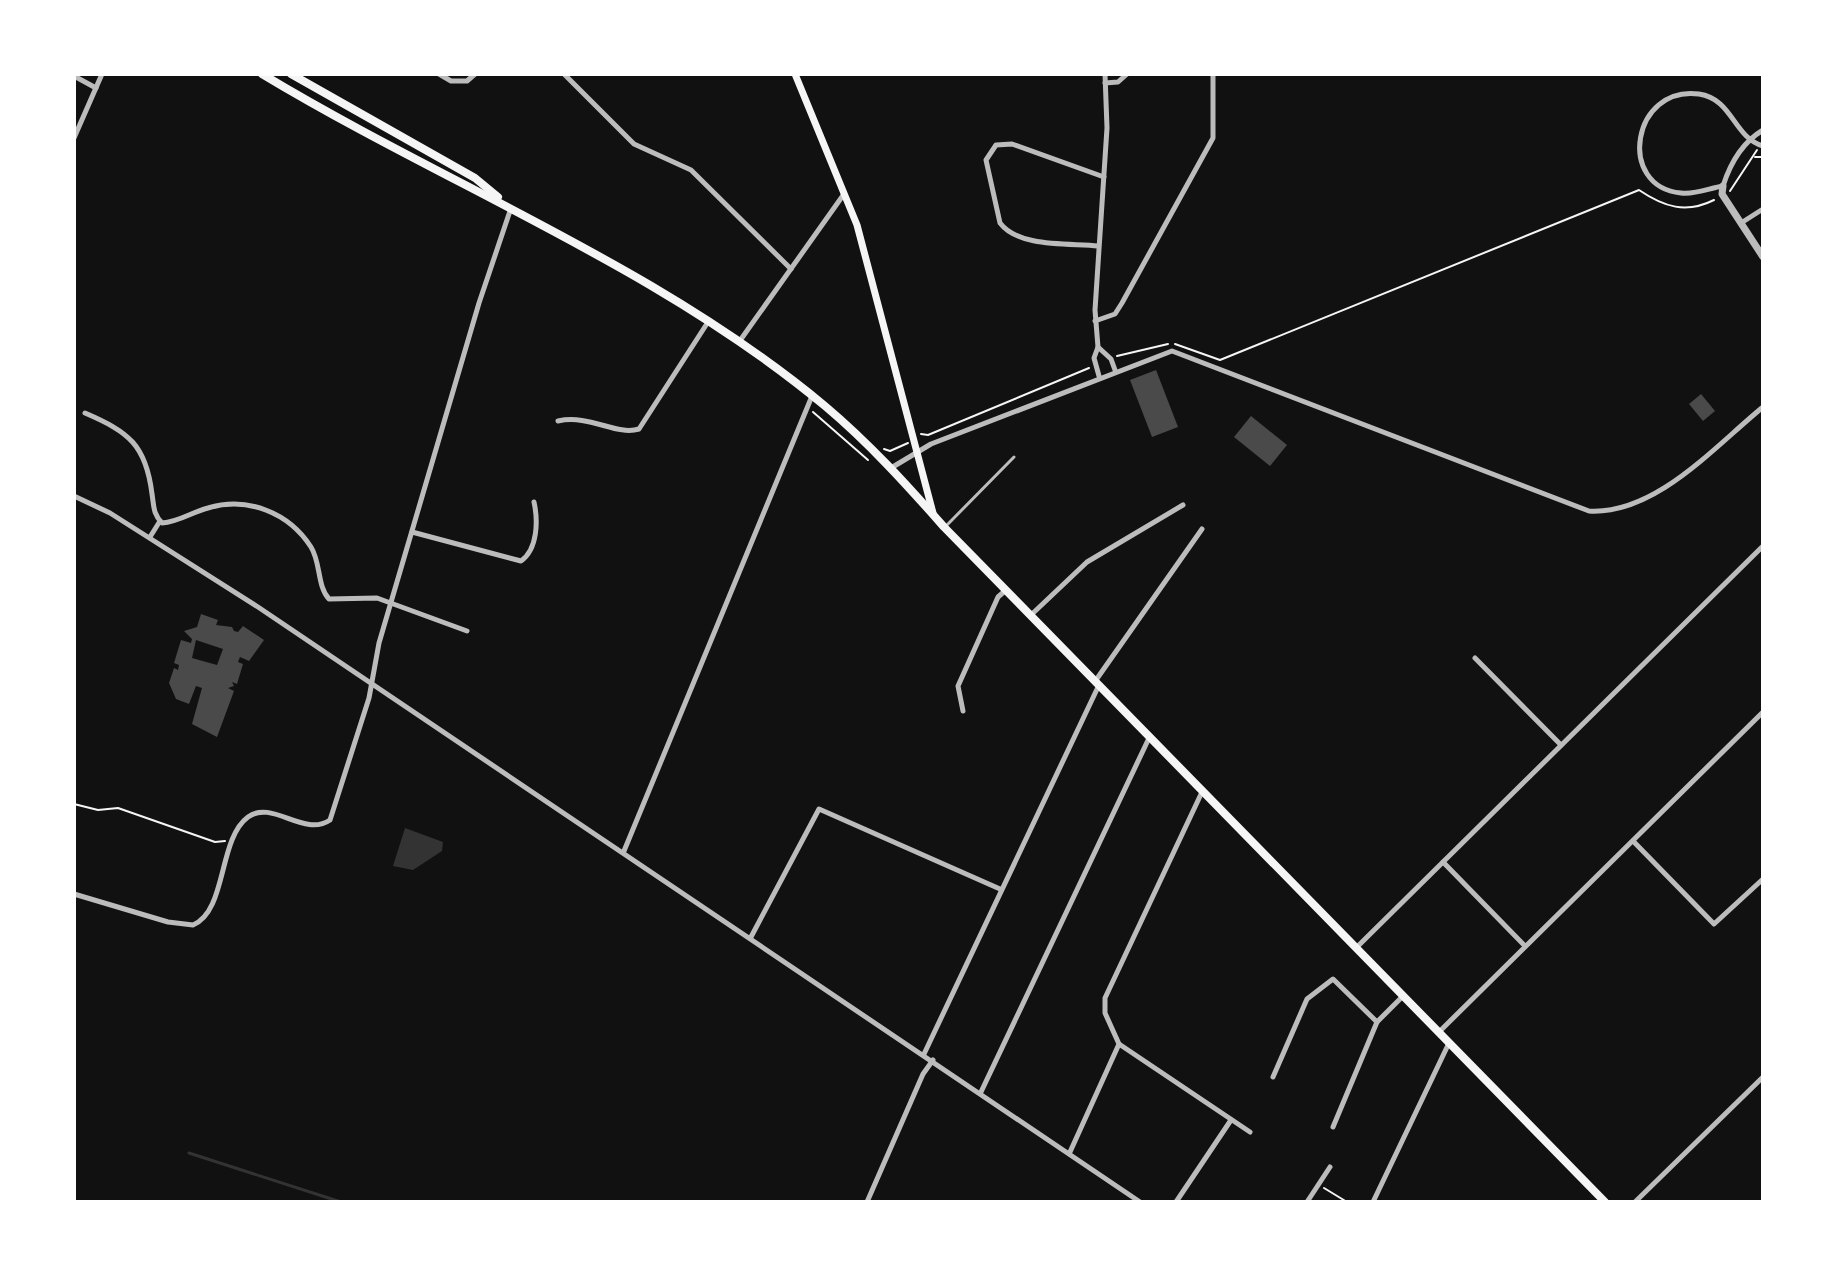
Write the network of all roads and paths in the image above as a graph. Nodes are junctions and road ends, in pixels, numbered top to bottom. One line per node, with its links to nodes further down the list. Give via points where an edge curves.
1 (102, 74): 13 (street)
2 (262, 74): 15 (main road)
3 (291, 74): 14 (main road)
4 (439, 74): 5 (street, via 467,81)
5 (475, 74)
6 (564, 74): 30 (street, via 634,144 691,170)
7 (795, 74): 23 (main road)
8 (1105, 74): 12 (street)
9 (1127, 74): 12 (street)
10 (1213, 74): 32 (street, via 1213,138 1115,314)
11 (74, 76): 13 (street)
12 (1105, 83): 21 (street)
13 (96, 88): 17 (street)
14 (321, 90): 15 (main road); 25 (main road, via 475,178)
15 (312, 104): 25 (main road)
16 (1763, 130): 18 (street)
17 (74, 138)
18 (1749, 140): 19 (street); 22 (street); 22 (street, via 1718,101 1700,94 1671,98 1647,116 1640,155 1647,173 1661,187 1681,193)
19 (1763, 146)
20 (1763, 157): 24 (path, via 1754,157 1738,184)
21 (1104, 177): 28 (street); 28 (street, via 1012,144 996,145 986,160 1005,229 1023,238)
22 (1723, 186): 24 (street)
23 (846, 192): 30 (street); 47 (main road)
24 (1723, 195): 27 (street); 35 (path, via 1685,209 1657,203 1639,190 1220,360 1174,344)
25 (511, 207): 31 (main road); 58 (street)
26 (1763, 209): 27 (street)
27 (1741, 223): 29 (street)
28 (1098, 246): 32 (street)
29 (1763, 257)
30 (791, 269): 33 (street)
31 (708, 321): 33 (main road); 43 (street, via 639,429 629,432 576,417)
32 (1095, 321): 34 (street)
33 (738, 343): 39 (main road)
34 (1098, 347): 35 (street); 36 (street)
35 (1111, 359): 37 (street)
36 (1095, 365): 38 (street); 44 (path)
37 (1115, 370): 38 (street); 40 (street, via 1164,351 1181,352 1589,511 1612,512 1658,493)
38 (1099, 376): 47 (street)
39 (812, 396): 50 (main road); 76 (street)
40 (1763, 407)
41 (85, 413): 55 (street, via 118,429 139,447 151,480 154,515)
42 (808, 413): 48 (path, via 818,415 867,461)
43 (558, 421)
44 (920, 434)
45 (910, 438): 46 (path, via 890,451)
46 (881, 447)
47 (918, 450): 50 (street); 54 (main road)
48 (870, 457)
49 (1014, 457): 56 (lane)
50 (891, 468): 54 (main road)
51 (74, 496): 59 (street)
52 (534, 502): 58 (street, via 538,521 521,561)
53 (1183, 505): 63 (street, via 1087,562)
54 (934, 516): 56 (main road)
55 (160, 521): 59 (street); 62 (street, via 173,522 221,504 263,508 289,523 310,547 329,599 366,596)
56 (944, 527): 61 (main road)
57 (1202, 529): 67 (street)
58 (412, 532): 62 (street)
59 (150, 537): 66 (street)
60 (1763, 546): 71 (street)
61 (1006, 590): 63 (main road); 68 (street, via 998,597 958,686)
62 (392, 602): 64 (street); 66 (street)
63 (1031, 615): 67 (main road)
64 (467, 631)
65 (1475, 658): 71 (street)
66 (370, 682): 76 (street); 80 (street, via 330,820 310,826 262,812 249,816 237,830 200,922 183,925)
67 (1097, 682): 70 (main road); 79 (street)
68 (963, 711)
69 (1763, 712): 75 (street)
70 (1150, 736): 72 (main road); 93 (street)
71 (1561, 745): 77 (street)
72 (1202, 792): 83 (main road); 88 (street, via 1105,998 1105,1013)
73 (74, 804): 74 (path, via 118,808 220,843)
74 (230, 830)
75 (1633, 841): 78 (street, via 1714,924); 82 (street)
76 (624, 851): 81 (street)
77 (1443, 862): 82 (street); 83 (street)
78 (1763, 879)
79 (1000, 889): 81 (street, via 819,809); 89 (street)
80 (74, 894)
81 (751, 937): 89 (street)
82 (1525, 946): 86 (street)
83 (1357, 947): 84 (main road)
84 (1403, 995): 85 (street); 86 (main road)
85 (1377, 1022): 91 (street, via 1333,979 1307,999); 95 (street)
86 (1439, 1032): 87 (main road)
87 (1449, 1043): 100 (main road); 106 (street)
88 (1119, 1044): 94 (street); 97 (street)
89 (924, 1054): 90 (street)
90 (933, 1060): 93 (street); 101 (street)
91 (1273, 1077)
92 (1763, 1077): 107 (street)
93 (981, 1092): 97 (street)
94 (1231, 1120): 96 (street); 103 (street)
95 (1333, 1127)
96 (1250, 1132)
97 (1070, 1152): 102 (street)
98 (1330, 1167): 99 (street)
99 (1318, 1184): 104 (street); 105 (path)
100 (1603, 1201)
101 (867, 1202)
102 (1140, 1202)
103 (1176, 1202)
104 (1307, 1202)
105 (1347, 1202)
106 (1373, 1202)
107 (1635, 1202)

